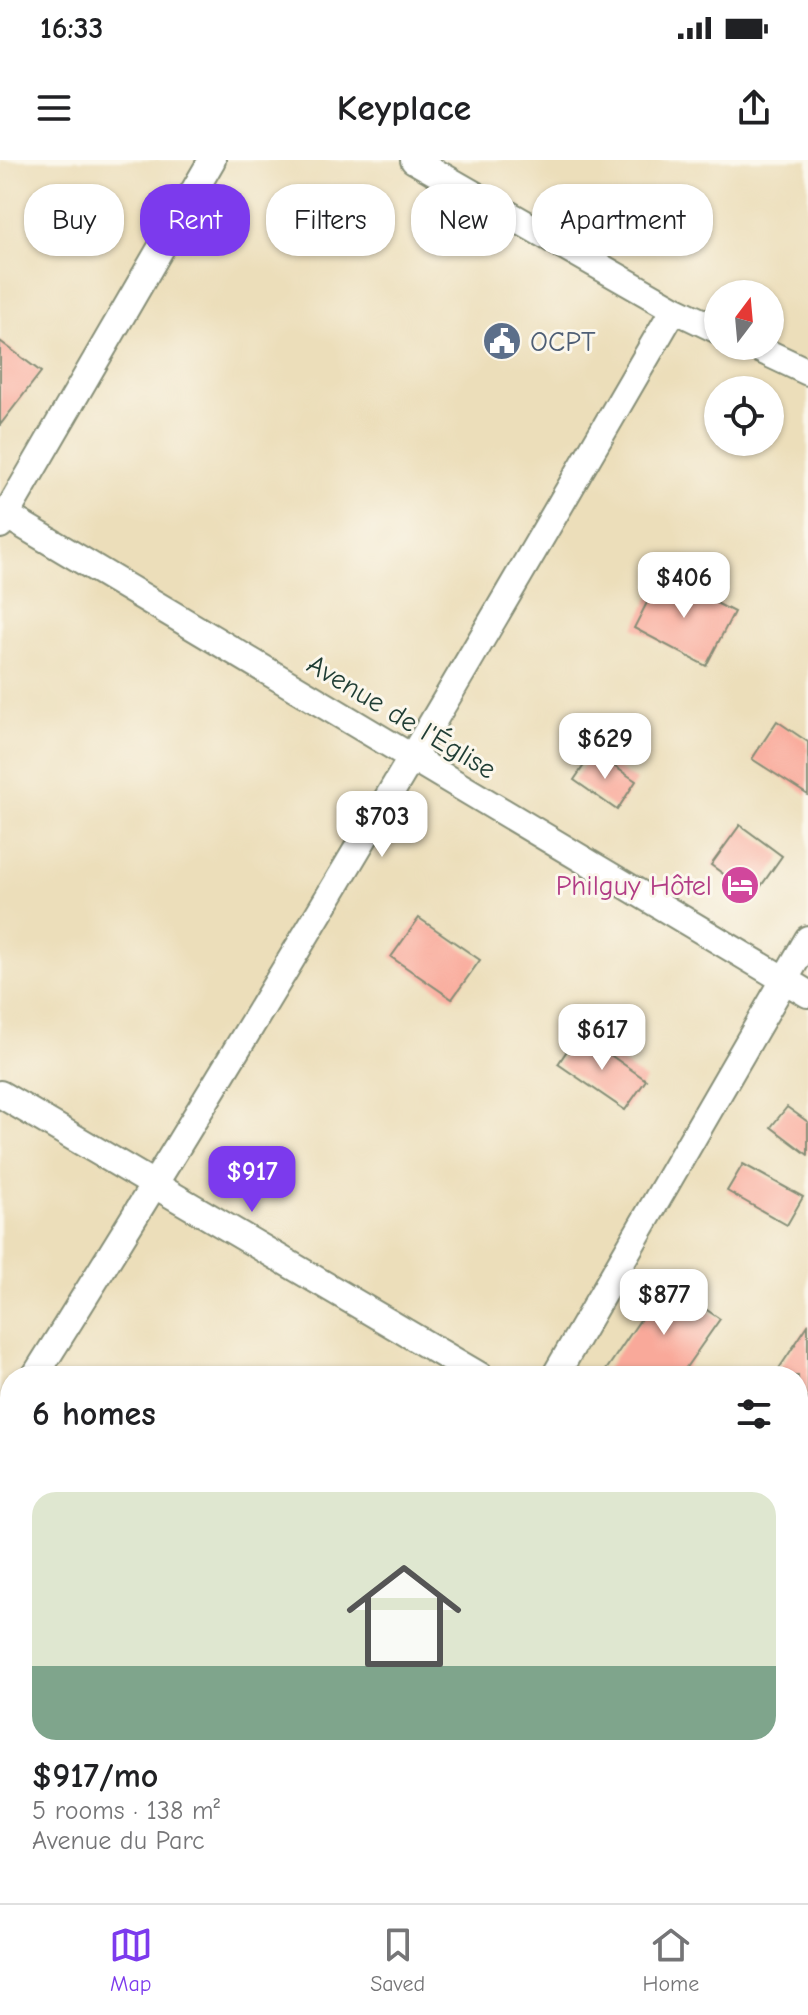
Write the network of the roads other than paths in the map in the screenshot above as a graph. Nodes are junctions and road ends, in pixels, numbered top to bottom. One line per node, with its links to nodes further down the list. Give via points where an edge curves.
1 (212, 160): 7 (street)
2 (414, 160): 3 (street)
3 (674, 309): 4 (street); 8 (street)
4 (704, 323)
5 (783, 360): 6 (street)
6 (808, 372)
7 (3, 520): 8 (street, Avenue de l'Église)
8 (413, 760): 10 (street, Avenue de l'Église); 13 (street)
9 (808, 939): 10 (street)
10 (784, 980): 11 (street, Avenue de l'Église); 16 (street)
11 (808, 994)
12 (0, 1094): 13 (street)
13 (155, 1186): 14 (street); 15 (street)
14 (41, 1366)
15 (463, 1366)
16 (561, 1366)

